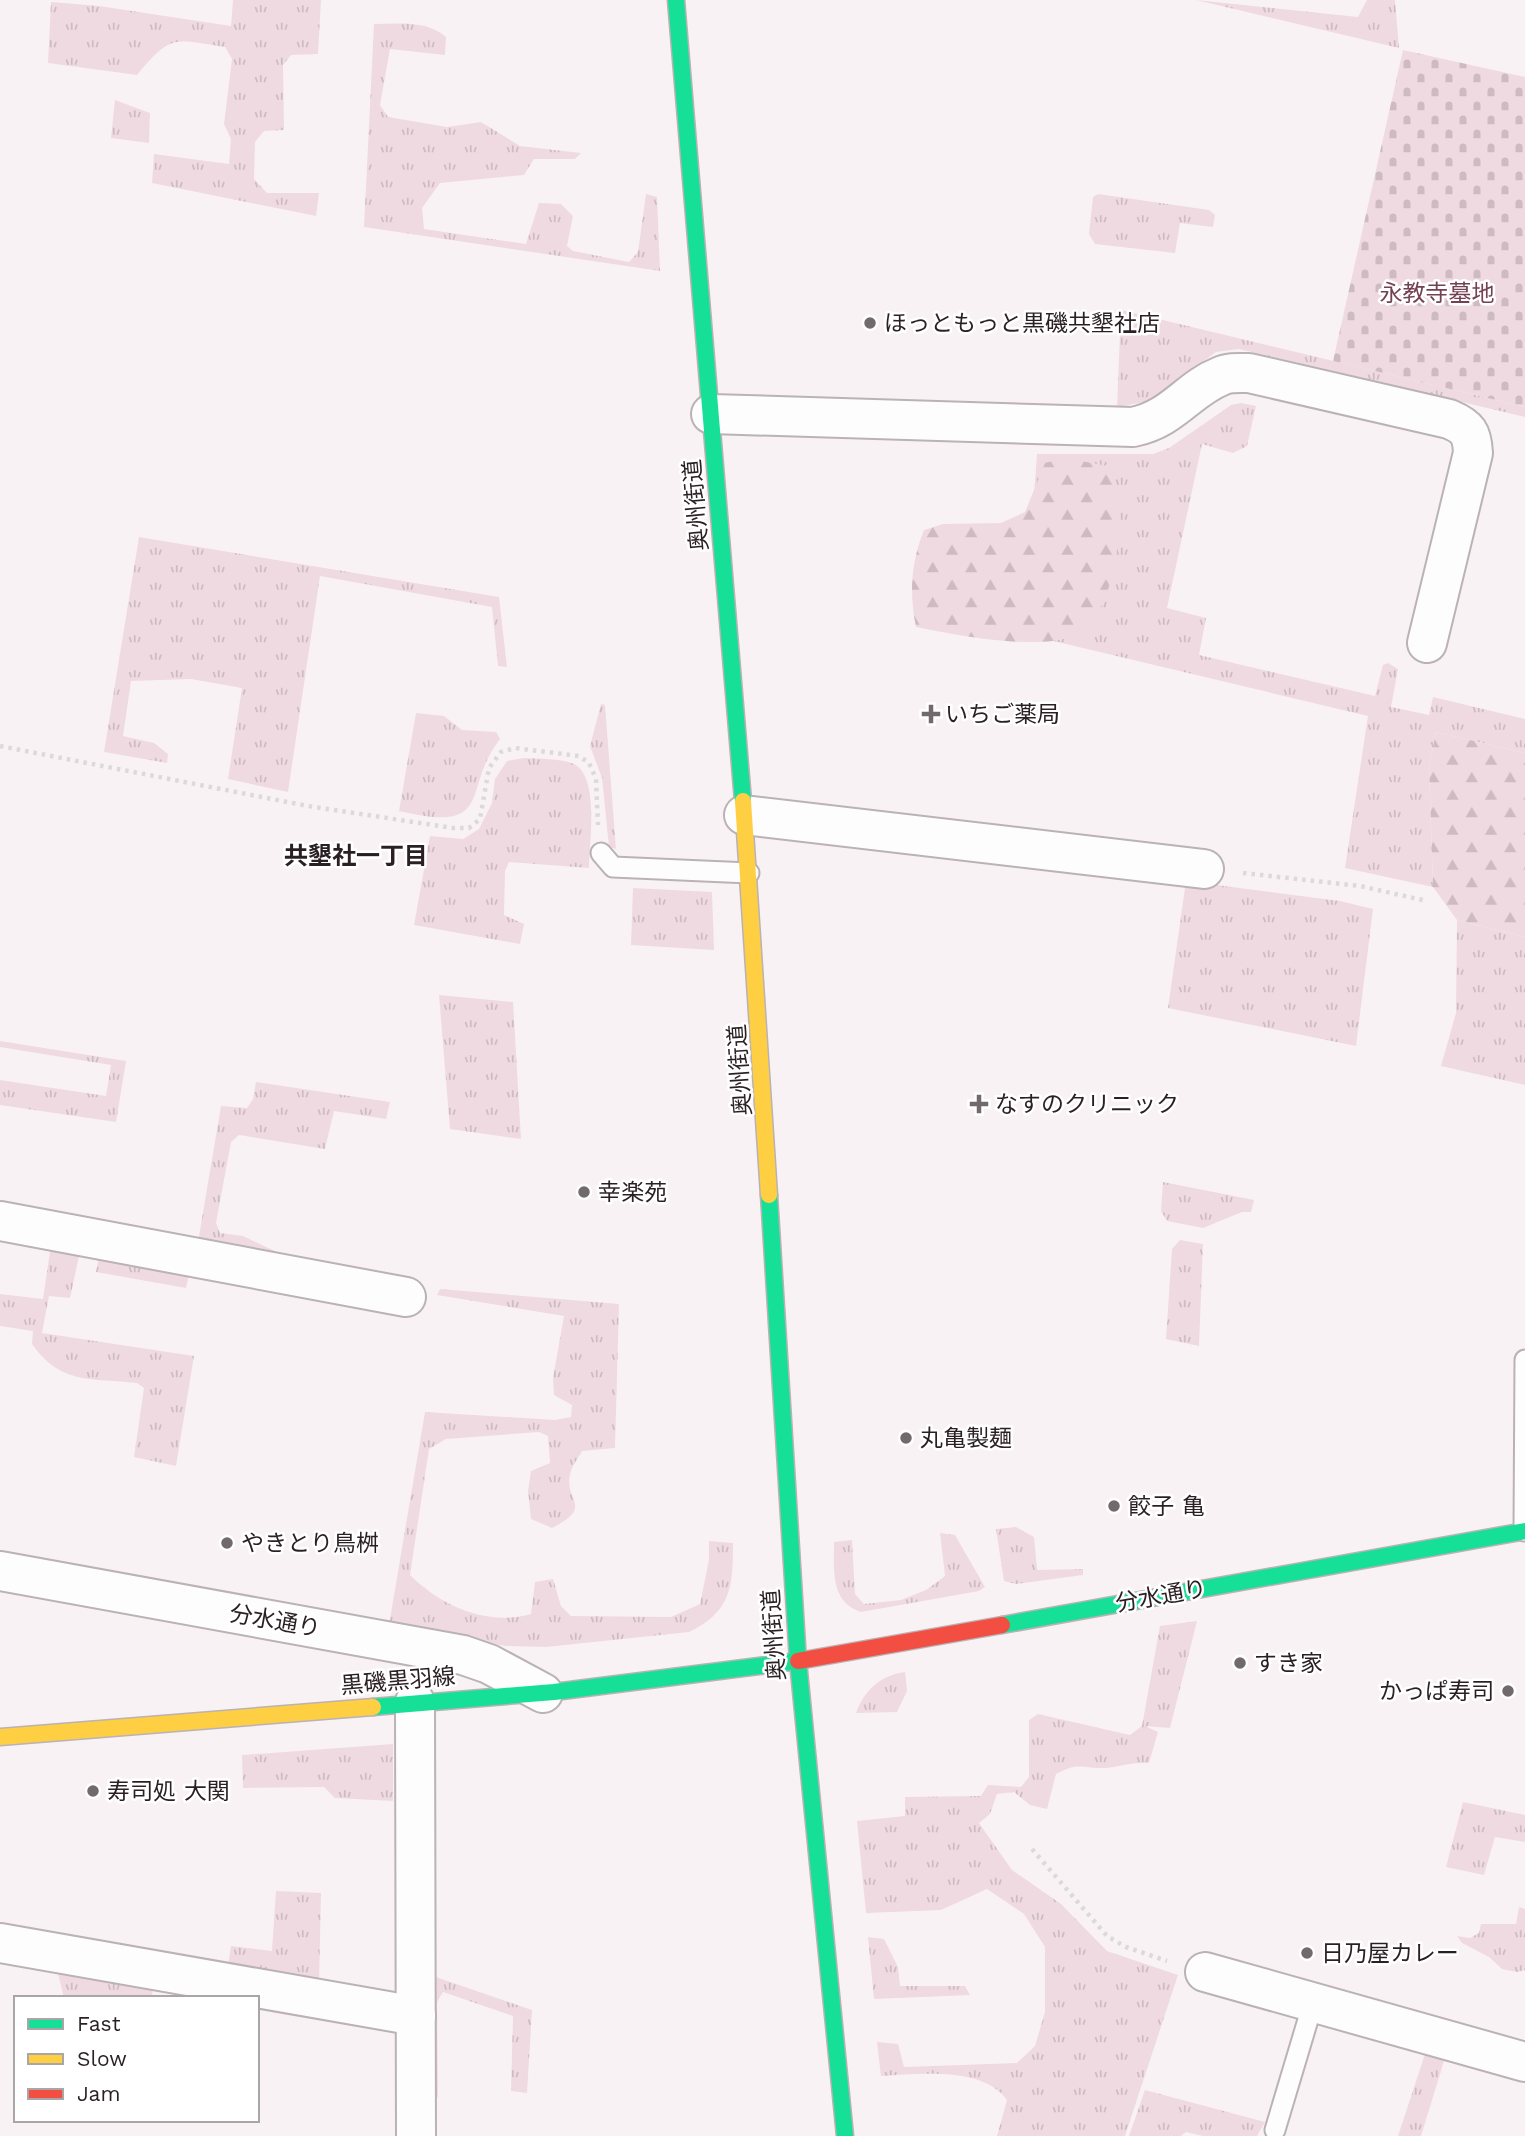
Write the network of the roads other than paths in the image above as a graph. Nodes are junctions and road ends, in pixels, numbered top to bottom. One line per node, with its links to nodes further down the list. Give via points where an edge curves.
1 (676, 0): 2 (main road, 奥州街道)
2 (711, 414): 3 (street, via 1133,427 1150,424 1220,376 1249,373 1449,419 1465,426 1472,436 1473,453); 4 (main road, 奥州街道)
3 (1427, 643)
4 (744, 816): 6 (street); 7 (main road, 奥州街道)
5 (601, 853): 7 (lane, via 612,867)
6 (1204, 869)
7 (749, 873): 13 (main road, 奥州街道)
8 (0, 1221): 9 (street)
9 (407, 1297)
10 (1525, 1360): 11 (lane)
11 (1525, 1531): 13 (main road, 分水通り)
12 (0, 1571): 14 (street, 分水通り, via 463,1655)
13 (798, 1661): 14 (main road, 黒磯黒羽線); 24 (main road, 奥州街道)
14 (543, 1693): 15 (main road, 黒磯黒羽線)
15 (415, 1702): 16 (main road, 黒磯黒羽線); 20 (street)
16 (0, 1737)
17 (0, 1943): 20 (street)
18 (1205, 1972): 19 (street)
19 (1312, 2003): 21 (street); 22 (lane)
20 (416, 2016): 23 (street)
21 (1525, 2062)
22 (1275, 2130)
23 (416, 2136)
24 (845, 2136)

